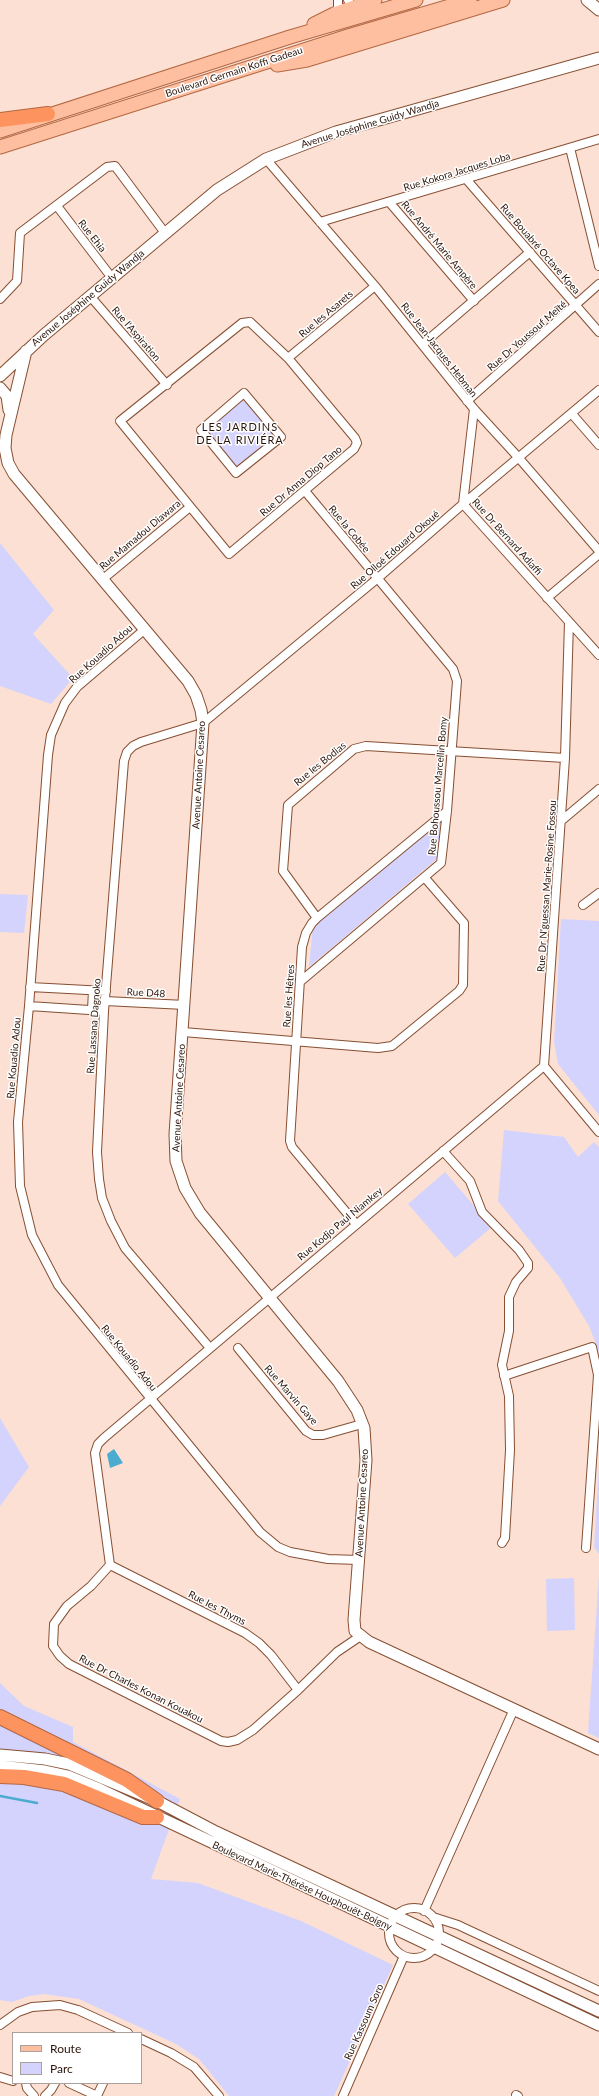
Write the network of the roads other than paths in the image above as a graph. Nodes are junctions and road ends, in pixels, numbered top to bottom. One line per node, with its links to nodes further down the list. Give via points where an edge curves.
1 (338, 0): 9 (street, via 338,8)
2 (375, 0): 7 (main road)
3 (416, 0): 10 (main road, Boulevard Germain Koffi Gadeau)
4 (470, 0): 12 (main road, Boulevard Germain Koffi Gadeau)
5 (504, 0): 12 (main road, via 307,60)
6 (587, 0): 8 (street)
7 (352, 3): 9 (main road)
8 (599, 10)
9 (334, 14): 10 (main road)
10 (290, 37): 13 (main road, Boulevard Germain Koffi Gadeau)
11 (599, 58): 19 (street, Avenue Joséphine Guidy Wandja, via 336,132)
12 (251, 67): 17 (main road, Boulevard Germain Koffi Gadeau)
13 (48, 114): 14 (highway); 15 (main road, Boulevard Germain Koffi Gadeau)
14 (0, 120)
15 (0, 131)
16 (599, 139): 18 (street, Rue Kokora Jacques Loba)
17 (0, 147)
18 (570, 148): 20 (street, Rue Kokora Jacques Loba); 26 (street)
19 (266, 159): 23 (street, Rue Jean-Jacques Hebman); 24 (street, Avenue Joséphine Guidy Wandja, via 217,190)
20 (466, 179): 21 (street, Rue Kokora Jacques Loba); 25 (street, Rue Bouabré Octave Kpea)
21 (390, 202): 23 (street, Rue Kokora Jacques Loba); 32 (street, Rue André Marie Ampère)
22 (57, 206): 24 (street, via 107,167 115,166); 27 (street, Rue Ehia); 31 (street, via 20,233 17,281)
23 (320, 222): 29 (street, Rue Jean-Jacques Hebman)
24 (165, 233): 27 (street, Avenue Joséphine Guidy Wandja)
25 (530, 252): 32 (street); 33 (street, Rue Bouabré Octave Kpea)
26 (599, 266)
27 (112, 278): 30 (street, Avenue Joséphine Guidy Wandja)
28 (599, 284): 33 (street, Rue Dr Youssouf Meïté)
29 (376, 286): 35 (street, Rue Jean-Jacques Hebman); 37 (street, Rue les Asarets)
30 (90, 296): 36 (street, Avenue Joséphine Guidy Wandja); 39 (street, Rue l'Aspiration)
31 (0, 299)
32 (474, 301): 35 (street)
33 (576, 306): 34 (street, Rue Bouabré Octave Kpea); 42 (street, Rue Dr Youssouf Meïté)
34 (599, 332)
35 (423, 344): 42 (street, Rue Jean-Jacques Hebman)
36 (26, 351): 38 (street, Avenue Joséphine Guidy Wandja); 45 (street, Avenue Antoine Cesareo)
37 (288, 358): 39 (street, Rue Dr Anna Diop Tano, via 254,325 250,322 242,323); 49 (street, Rue Dr Anna Diop Tano, via 357,443 354,450)
38 (0, 376)
39 (167, 385): 51 (street, Rue Dr Anna Diop Tano, via 120,421)
40 (0, 388): 45 (street, via 7,396)
41 (599, 390): 44 (street, Rue Olloé Edouard Okoué)
42 (467, 401): 43 (street, Rue Jean-Jacques Hebman)
43 (474, 409): 48 (street, Rue Jean-Jacques Hebman); 50 (street, Rue Dr Bernard Adiaffi)
44 (572, 414): 46 (street); 48 (street, Rue Olloé Edouard Okoué)
45 (10, 419): 54 (street, Avenue Antoine Cesareo, via 5,441 8,463 14,474)
46 (599, 445)
47 (268, 447): 47 (street, via 236,473 201,430 244,393 281,437)
48 (518, 457): 50 (street, Rue Olloé Edouard Okoué); 52 (street, Rue Jean-Jacques Hebman)
49 (305, 491): 51 (street, Rue Dr Anna Diop Tano, via 229,554); 53 (street, Rue la Cobée)
50 (463, 504): 53 (street, Rue Olloé Edouard Okoué); 55 (street, Rue Dr Bernard Adiaffi)
51 (190, 507): 54 (street, Rue Mamadou Diawara)
52 (599, 553): 55 (street)
53 (378, 578): 59 (street, Rue Olloé Edouard Okoué); 60 (street, Rue Bohoussou Marcellin Bomy, via 453,669 457,681)
54 (103, 579): 57 (street, Avenue Antoine Cesareo)
55 (547, 598): 56 (street, Rue Dr Bernard Adiaffi)
56 (570, 622): 58 (street, Rue Dr Bernard Adiaffi); 61 (street, Rue Dr N'guessan Marie-Rosine Fossou)
57 (144, 630): 59 (street, Avenue Antoine Cesareo, via 188,681 196,695); 70 (street, Rue Kouadio Adou, via 77,687 65,703 51,735)
58 (599, 655)
59 (203, 723): 72 (street, Rue Lassana Dagnoko, via 141,742 127,752 124,761); 74 (street, Avenue Antoine Cesareo)
60 (452, 750): 61 (street, Rue les Bodias); 63 (street, Rue Bohoussou Marcellin Bomy); 68 (street, Rue les Bodias, via 359,747 288,805 283,871)
61 (565, 758): 64 (street, Rue Dr N'guessan Marie-Rosine Fossou)
62 (599, 789): 64 (street)
63 (447, 810): 65 (street, Rue Bohoussou Marcellin Bomy, via 441,863); 68 (street, Rue les Hêtres)
64 (561, 821): 80 (street, Rue Dr N'guessan Marie-Rosine Fossou)
65 (425, 878): 69 (street, Rue Bohoussou Marcellin Bomy); 79 (street, via 464,923 463,985 459,991 392,1046 378,1048)
66 (599, 893): 67 (street)
67 (583, 906)
68 (317, 918): 69 (street, Rue les Hêtres, via 306,933 302,947)
69 (301, 981): 79 (street, Rue les Hêtres)
70 (30, 987): 71 (street); 75 (street, Rue Kouadio Adou)
71 (93, 990): 72 (street); 76 (street)
72 (106, 991): 73 (street, Rue Lassana Dagnoko)
73 (105, 1001): 74 (street, Rue D48); 77 (street, Rue Lassana Dagnoko)
74 (185, 1005): 78 (street, Avenue Antoine Cesareo)
75 (29, 1006): 76 (street); 88 (street, Rue Kouadio Adou, via 18,1122 20,1186 32,1236 58,1285)
76 (92, 1010): 77 (street)
77 (104, 1011): 85 (street, Rue Lassana Dagnoko, via 97,1152 102,1198 125,1248)
78 (183, 1032): 79 (street); 84 (street, Avenue Antoine Cesareo, via 176,1134 176,1161 180,1174 188,1194 200,1213)
79 (296, 1041): 83 (street, Rue les Hêtres, via 290,1141 292,1147)
80 (544, 1066): 81 (street); 82 (street, Rue Kodjo Paul Niamkey)
81 (599, 1132)
82 (443, 1151): 83 (street, Rue Kodjo Paul Niamkey); 87 (street, via 470,1181 482,1212 528,1263 525,1272 509,1293 509,1331 502,1364)
83 (356, 1224): 84 (street, Rue Kodjo Paul Niamkey)
84 (270, 1296): 85 (street, Rue Kodjo Paul Niamkey); 89 (street, Avenue Antoine Cesareo, via 338,1381 357,1410)
85 (210, 1348): 88 (street, Rue Kodjo Paul Niamkey)
86 (238, 1348): 89 (street, Rue Marvin Gaye, via 306,1431 313,1435 323,1435)
87 (504, 1376): 90 (street, via 510,1411 510,1450); 91 (street, via 592,1347 598,1375)
88 (150, 1399): 92 (street, Rue Kouadio Adou, via 260,1532 278,1547 290,1552 328,1559); 93 (street, via 104,1438 98,1444 95,1453)
89 (362, 1424): 92 (street, Avenue Antoine Cesareo, via 366,1460)
90 (502, 1542)
91 (586, 1548)
92 (359, 1560): 94 (street, Avenue Antoine Cesareo, via 354,1620 356,1631)
93 (110, 1565): 95 (street, Rue les Thyms, via 259,1643); 95 (street, Rue Dr Charles Konan Kouakou, via 91,1586 67,1606 54,1624 53,1646 69,1664 221,1741 237,1740 253,1730)
94 (362, 1636): 95 (street, Rue Dr Charles Konan Kouakou, via 337,1652); 96 (street, via 369,1642)
95 (298, 1690)
96 (514, 1709): 98 (street); 104 (street)
97 (0, 1717): 102 (highway, via 127,1780)
98 (599, 1749)
99 (0, 1755): 102 (street, Boulevard Marie-Thérèse Houphouët-Boigny, via 69,1764)
100 (0, 1766): 103 (street, Boulevard Marie-Thérèse Houphouët-Boigny, via 68,1776)
101 (0, 1776): 103 (highway, via 64,1784 143,1818)
102 (157, 1801): 105 (street, Boulevard Marie-Thérèse Houphouët-Boigny, via 216,1832)
103 (157, 1818): 107 (street, Boulevard Marie-Thérèse Houphouët-Boigny)
104 (424, 1910): 105 (street, via 409,1909); 106 (street)
105 (396, 1916): 107 (street); 108 (street, Boulevard Marie-Thérèse Houphouët-Boigny)
106 (433, 1917): 108 (street); 111 (street, via 458,1925)
107 (390, 1927): 109 (street, Boulevard Marie-Thérèse Houphouët-Boigny); 110 (street, via 390,1939 395,1949)
108 (440, 1936): 109 (street); 112 (street, Boulevard Marie-Thérèse Houphouët-Boigny)
109 (435, 1948): 110 (street, via 421,1958); 114 (street, Boulevard Marie-Thérèse Houphouët-Boigny)
110 (404, 1956): 127 (street, Rue Kassoum Soro)
111 (599, 1991)
112 (599, 2011)
113 (0, 2025): 115 (street, via 18,2012 32,2007 60,2005 78,2010)
114 (599, 2026)
115 (124, 2032)
116 (142, 2039): 126 (street, via 194,2067)
117 (0, 2077): 118 (street)
118 (12, 2081)
119 (55, 2084): 124 (street)
120 (71, 2084): 125 (street)
121 (103, 2084): 125 (street)
122 (26, 2085): 123 (street)
123 (34, 2096)
124 (45, 2096)
125 (97, 2096)
126 (219, 2096)
127 (343, 2096)

